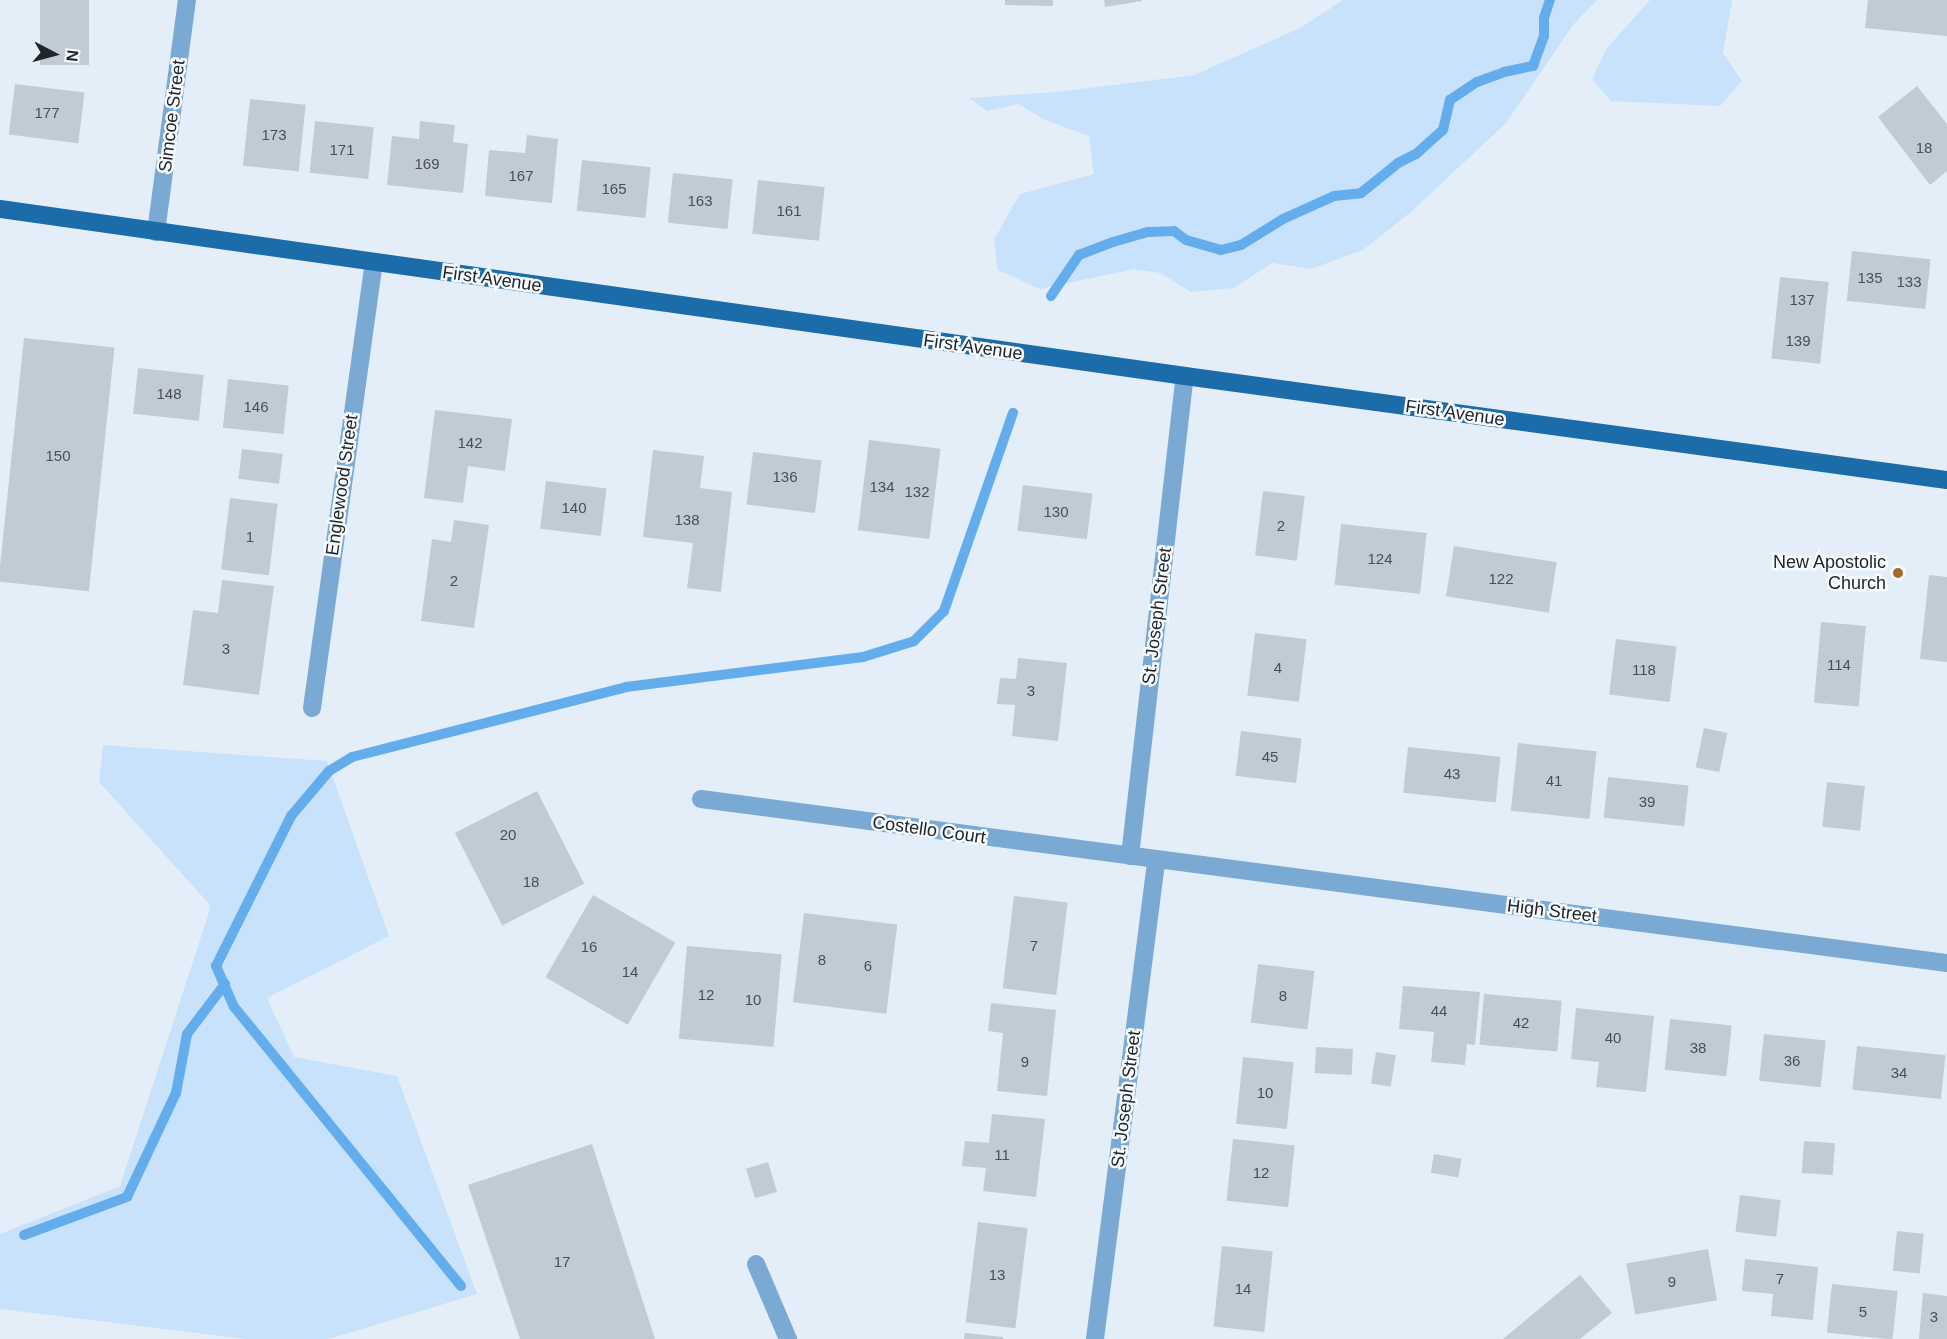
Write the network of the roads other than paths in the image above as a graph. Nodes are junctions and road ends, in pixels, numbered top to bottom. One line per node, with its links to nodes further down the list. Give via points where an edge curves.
1 (187, 0): 3 (street, Simcoe Street)
2 (0, 209): 3 (main road, First Avenue)
3 (156, 232): 4 (main road, First Avenue)
4 (374, 263): 5 (main road, First Avenue); 7 (street, Englewood Street)
5 (1185, 376): 6 (main road, First Avenue); 9 (street, St. Joseph Street)
6 (1947, 480)
7 (312, 708)
8 (701, 799): 9 (street, Costello Court)
9 (1130, 856): 10 (street, Costello Court)
10 (1156, 860): 11 (street, High Street); 14 (street, St. Joseph Street)
11 (1947, 963)
12 (756, 1264): 13 (street)
13 (788, 1339)
14 (1095, 1339)

